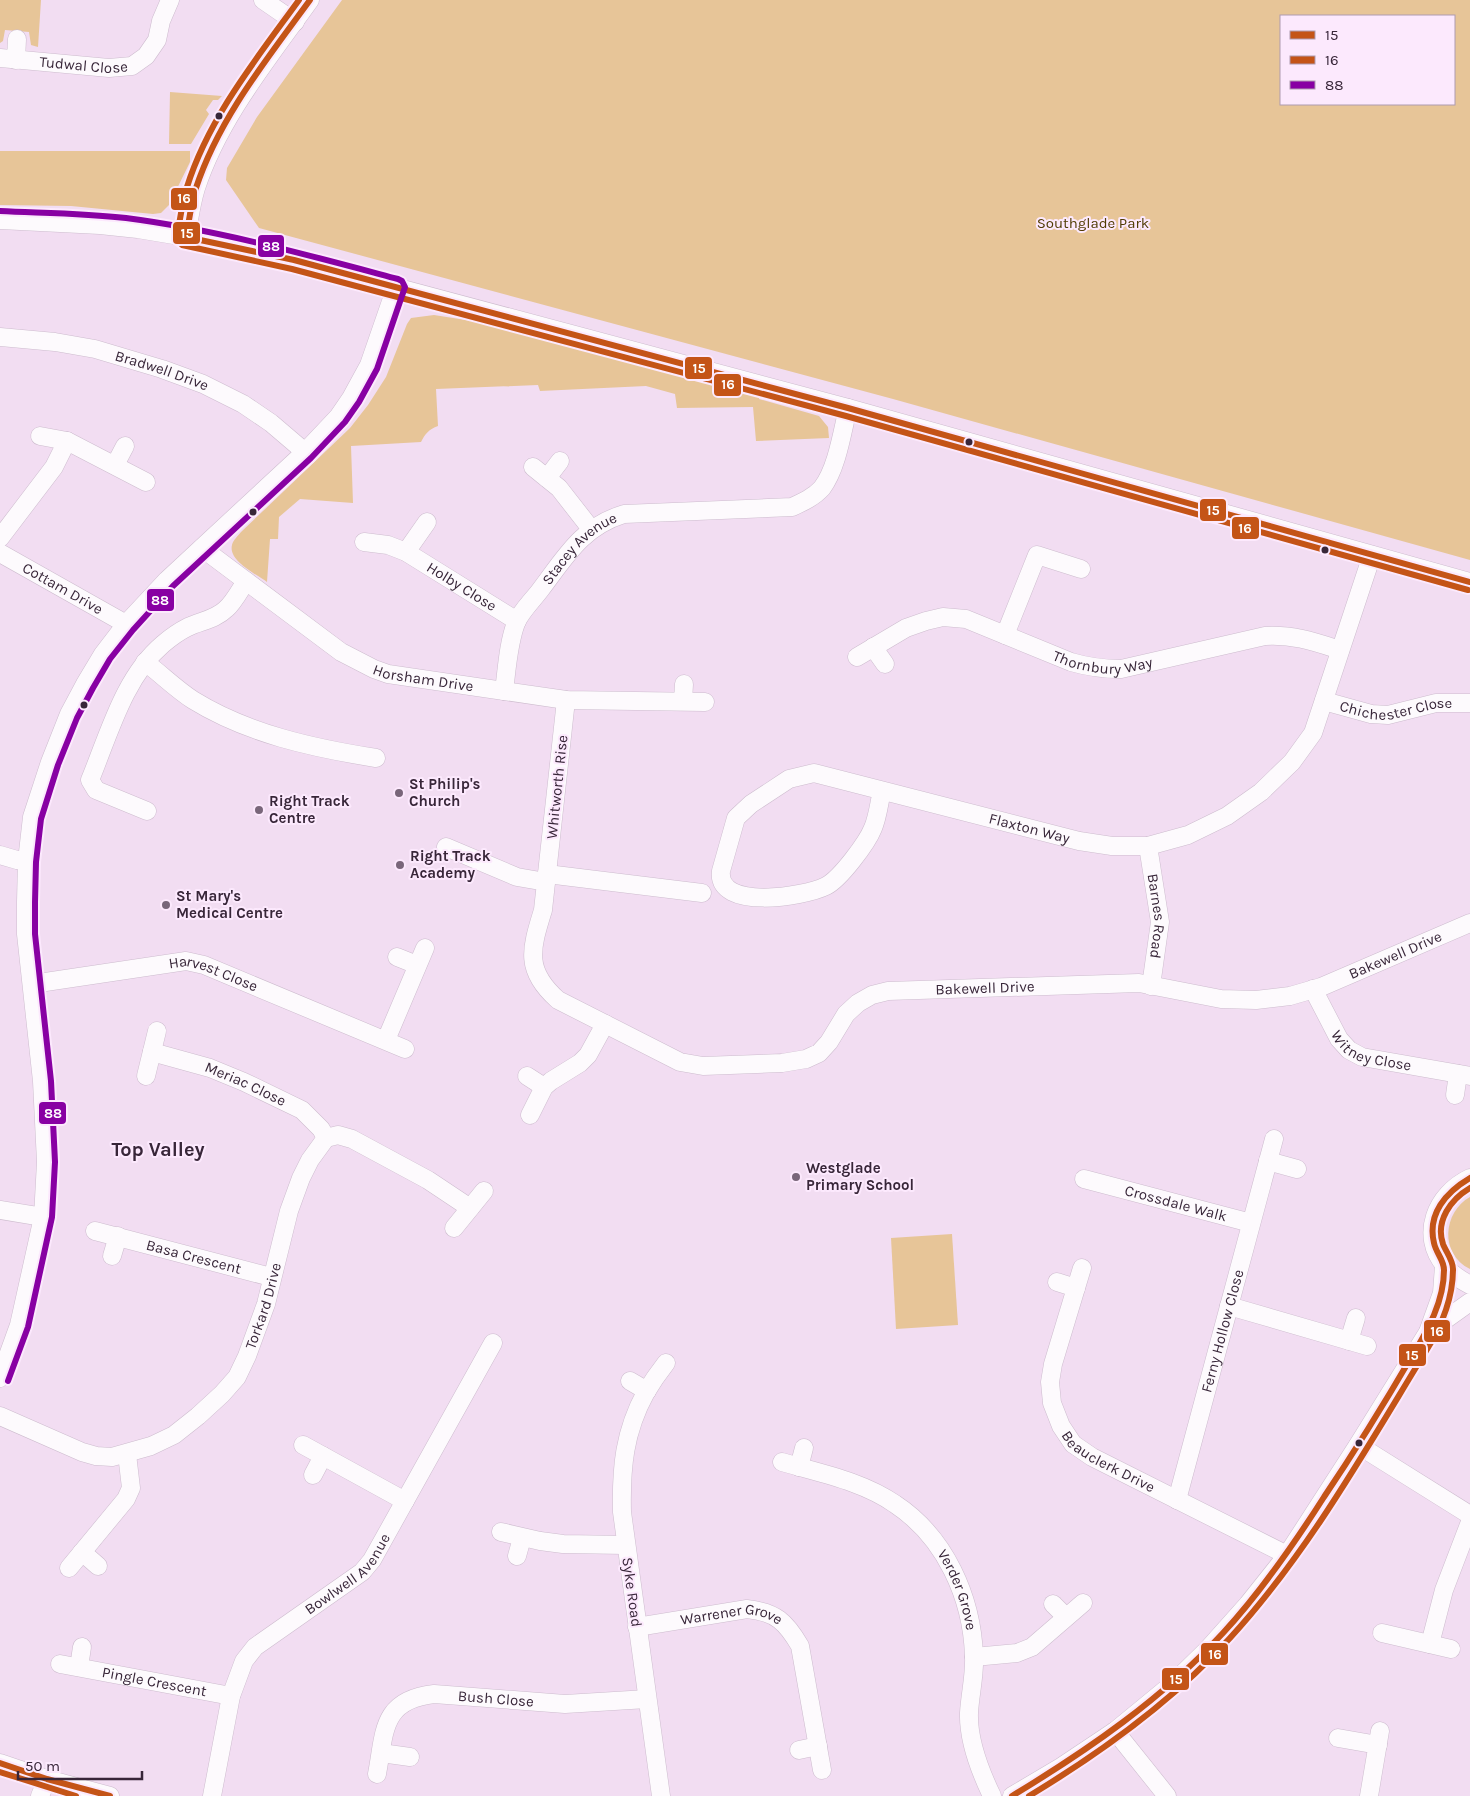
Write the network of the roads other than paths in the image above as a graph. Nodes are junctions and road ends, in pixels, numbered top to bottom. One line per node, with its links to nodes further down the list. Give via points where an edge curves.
1 (170, 0): 6 (street, Tudwal Close, via 156,40 146,56 132,66 109,68)
2 (263, 0): 4 (street)
3 (310, 0): 4 (street)
4 (295, 22): 8 (street, via 231,114 212,149 196,189)
5 (17, 39): 6 (street, Tudwal Close)
6 (8, 59)
7 (0, 220): 8 (street, via 100,225)
8 (186, 237): 9 (street)
9 (396, 286): 11 (street); 15 (street, via 377,346 361,382 338,417)
10 (0, 337): 15 (street, Bradwell Drive, via 95,349 203,384 243,404)
11 (848, 408): 22 (street, Stacey Avenue, via 830,472 821,488 808,500 792,507 624,514); 28 (street)
12 (40, 436): 13 (street)
13 (66, 441): 17 (street); 23 (street, via 54,467)
14 (125, 446): 17 (street)
15 (305, 452): 25 (street)
16 (560, 462): 19 (street)
17 (115, 465): 20 (street)
18 (533, 467): 19 (street)
19 (547, 478): 22 (street, via 559,488)
20 (146, 482)
21 (428, 522): 26 (street)
22 (591, 529): 32 (street, Stacey Avenue, via 578,541)
23 (0, 538)
24 (364, 542): 26 (street, Holby Close, via 388,544)
25 (202, 548): 30 (street, Horsham Drive); 33 (street)
26 (406, 552): 32 (street, Holby Close)
27 (0, 553): 33 (street, Cottam Drive)
28 (1372, 555): 31 (street); 36 (street, Flaxton Way)
29 (1081, 568): 34 (street, via 1038,555)
30 (246, 581): 38 (street, via 226,609 165,642); 41 (street, Horsham Drive, via 341,652 374,669 388,674)
31 (1470, 582)
32 (517, 621): 41 (street, Stacey Avenue, via 511,638)
33 (126, 624): 53 (street, via 103,654 69,714 32,817)
34 (1005, 635): 35 (street, Thornbury Way, via 966,619 943,617 906,628); 36 (street, Thornbury Way, via 1071,662 1104,669 1121,669 1265,636 1298,638)
35 (873, 647): 37 (street, Thornbury Way); 39 (street)
36 (1340, 650): 43 (street, Flaxton Way)
37 (857, 657)
38 (145, 662): 47 (street, via 186,695 263,732 308,745); 49 (street, via 131,681 90,780 96,790)
39 (885, 664)
40 (684, 684): 44 (street)
41 (504, 691): 42 (street, Horsham Drive)
42 (566, 700): 44 (street, Horsham Drive); 54 (street, Whitworth Rise)
43 (1324, 700): 46 (street, Chichester Close, via 1370,714 1388,715 1436,703); 50 (street, Flaxton Way, via 1313,733 1292,762 1261,792 1203,828)
44 (683, 701): 45 (street, Horsham Drive)
45 (705, 702)
46 (1470, 703)
47 (376, 758)
48 (882, 791): 48 (street, via 873,828 846,869 826,886 790,896 760,898 727,890 722,884 721,871 736,818 751,804 789,780 814,773); 50 (street, Flaxton Way, via 1079,841 1112,846)
49 (147, 812)
50 (1148, 846): 62 (street, Barnes Road, via 1160,922)
51 (446, 847): 54 (street, via 517,877)
52 (0, 855): 53 (street)
53 (27, 860): 61 (street, via 26,934)
54 (547, 878): 55 (street); 60 (street, Whitworth Rise, via 532,955)
55 (694, 887)
56 (1470, 923): 63 (street, Bakewell Drive)
57 (425, 948): 59 (street)
58 (397, 957): 59 (street)
59 (417, 965): 66 (street)
60 (539, 979): 64 (street, Bakewell Drive, via 558,1000)
61 (32, 984): 66 (street, Harvest Close, via 186,962 204,965); 84 (street, via 46,1162)
62 (1151, 986): 63 (street, Bakewell Drive, via 1239,1000 1290,996); 64 (street, Bakewell Drive, via 1139,983 888,991 858,1003 846,1014 819,1053 782,1063 703,1066 680,1062)
63 (1313, 989): 69 (street, Witney Close, via 1339,1039 1349,1050 1362,1057)
64 (605, 1024): 72 (street, via 588,1055)
65 (157, 1031): 68 (street)
66 (386, 1040): 67 (street, Harvest Close)
67 (405, 1049)
68 (152, 1052): 70 (street); 75 (street, Meriac Close, via 210,1068 302,1110)
69 (1464, 1075): 73 (street, Witney Close)
70 (146, 1076)
71 (527, 1076): 72 (street)
72 (544, 1087): 74 (street)
73 (1455, 1095)
74 (530, 1115)
75 (326, 1138): 82 (street, via 338,1135 352,1139 428,1180); 92 (street, Torkard Drive, via 301,1178)
76 (1274, 1139): 77 (street, Ferny Hollow Close)
77 (1268, 1161): 78 (street); 85 (street, Ferny Hollow Close)
78 (1297, 1169)
79 (1470, 1178): 90 (street, via 1448,1193 1435,1216 1434,1242)
80 (1093, 1187): 85 (street, Crossdale Walk)
81 (484, 1190): 82 (street)
82 (470, 1208): 86 (street)
83 (0, 1210): 84 (street)
84 (43, 1217): 104 (street, via 19,1325)
85 (1251, 1223): 97 (street, Ferny Hollow Close)
86 (454, 1228)
87 (95, 1230): 88 (street, Basa Crescent)
88 (118, 1236): 89 (street); 92 (street, Basa Crescent)
89 (112, 1256)
90 (1444, 1266): 94 (street); 99 (street, via 1442,1293)
91 (1082, 1268): 95 (street, Beauclerk Drive)
92 (272, 1278): 111 (street, Torkard Drive, via 266,1304 237,1377 174,1435)
93 (1056, 1282): 95 (street)
94 (1470, 1285)
95 (1076, 1288): 116 (street, Beauclerk Drive, via 1050,1382 1052,1403 1061,1426 1073,1444 1092,1457)
96 (1470, 1302): 99 (street)
97 (1229, 1306): 100 (street); 116 (street, Ferny Hollow Close)
98 (1356, 1318): 100 (street)
99 (1428, 1332): 109 (street)
100 (1349, 1341): 102 (street)
101 (494, 1343): 117 (street, Bowlwell Avenue)
102 (1367, 1346)
103 (666, 1363): 106 (street, Syke Road)
104 (0, 1378)
105 (630, 1381): 106 (street)
106 (646, 1391): 122 (street, Syke Road, via 626,1443 621,1475)
107 (0, 1416): 111 (street, Torkard Drive, via 82,1452 96,1456)
108 (303, 1445): 112 (street)
109 (1358, 1445): 118 (street); 124 (street)
110 (804, 1448): 114 (street)
111 (127, 1454): 123 (street, via 131,1488 126,1499)
112 (323, 1456): 115 (street); 117 (street)
113 (782, 1462): 114 (street, Verder Grove)
114 (799, 1467): 136 (street, Verder Grove, via 873,1492 916,1519 954,1573 970,1619)
115 (313, 1475)
116 (1177, 1500): 124 (street, Beauclerk Drive)
117 (405, 1501): 139 (street, Bowlwell Avenue, via 362,1572 255,1647 244,1661)
118 (1470, 1515)
119 (1470, 1522): 133 (street, via 1444,1590)
120 (501, 1532): 121 (street)
121 (522, 1538): 122 (street, via 563,1544); 125 (street)
122 (626, 1545): 131 (street, Syke Road)
123 (82, 1552): 126 (street); 127 (street)
124 (1286, 1555): 141 (street, via 1207,1650)
125 (517, 1556)
126 (98, 1566)
127 (69, 1568)
128 (1083, 1603): 130 (street)
129 (1054, 1604): 130 (street)
130 (1066, 1617): 136 (street, via 1032,1647 1017,1653)
131 (637, 1627): 140 (street, Syke Road); 143 (street, Warrener Grove, via 747,1609 763,1611 780,1620 800,1646)
132 (1382, 1633): 133 (street)
133 (1430, 1644): 135 (street)
134 (82, 1647): 138 (street)
135 (1451, 1650)
136 (974, 1657): 155 (street, Verder Grove, via 969,1714 971,1732 983,1779)
137 (60, 1664): 138 (street, Pingle Crescent)
138 (79, 1667): 139 (street, Pingle Crescent)
139 (231, 1696): 153 (street, Bowlwell Avenue)
140 (647, 1699): 145 (street, Bush Close, via 565,1704 434,1694 419,1696 394,1710 386,1721); 154 (street, Syke Road)
141 (1115, 1731): 156 (street); 157 (street)
142 (1338, 1738): 158 (street, via 1379,1738)
143 (818, 1746): 144 (street); 148 (street, Warrener Grove)
144 (799, 1750)
145 (381, 1753): 146 (street); 149 (street, Bush Close)
146 (410, 1758)
147 (0, 1763): 150 (street)
148 (822, 1770)
149 (377, 1774)
150 (47, 1779): 151 (street); 152 (street)
151 (40, 1796)
152 (110, 1796)
153 (212, 1796)
154 (661, 1796)
155 (992, 1796)
156 (1012, 1796)
157 (1167, 1796)
158 (1369, 1796)

